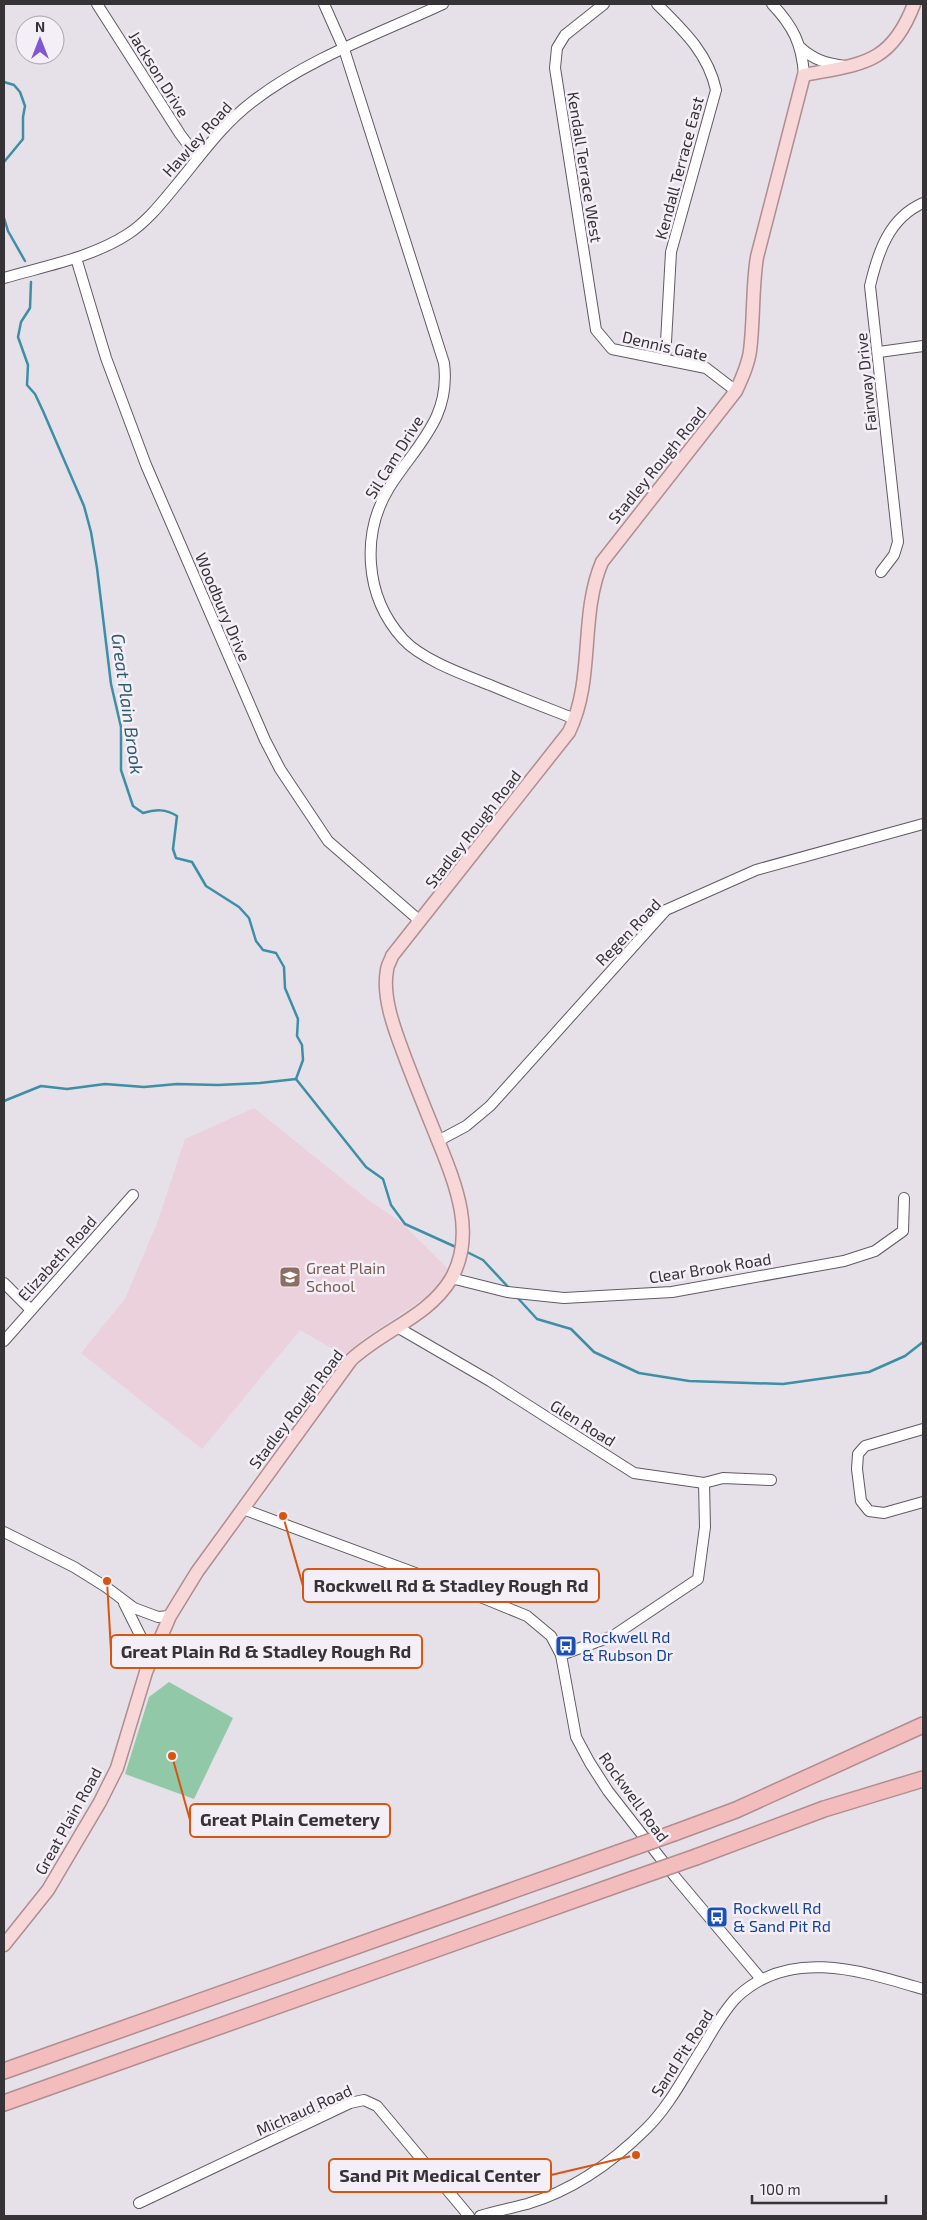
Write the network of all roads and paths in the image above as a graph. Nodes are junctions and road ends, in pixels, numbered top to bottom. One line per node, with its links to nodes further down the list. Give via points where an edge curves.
1 (97, 4): 12 (street, Jackson Drive)
2 (324, 4): 9 (street, Sil Cam Drive)
3 (443, 4): 9 (street, Hawley Road)
4 (604, 4): 17 (street, Kendall Terrace West, via 565,35 557,48 555,68 596,330)
5 (657, 4): 19 (street, Kendall Terrace East, via 703,56 712,72 716,90 671,252)
6 (772, 4): 8 (street, Stadley Rough Road, via 796,35)
7 (914, 4): 10 (main road, via 907,21 879,56)
8 (800, 47): 10 (street, via 824,63); 11 (street, Stadley Rough Road)
9 (344, 48): 12 (street, Hawley Road, via 285,78 251,103); 22 (street, Sil Cam Drive, via 444,363 446,380 438,416 389,488 378,510 370,545 372,579 382,610 404,640 441,665)
10 (850, 66): 11 (main road)
11 (804, 75): 20 (main road, Stadley Rough Road, via 757,258 750,351)
12 (198, 158): 14 (street, Hawley Road, via 162,203 129,234)
13 (923, 202): 18 (street, Fairway Drive, via 893,226 877,257 870,286)
14 (76, 258): 15 (street, Hawley Road); 24 (street, Woodbury Drive, via 106,358 146,465 280,769 328,841)
15 (4, 278)
16 (923, 346): 18 (street)
17 (612, 349): 19 (street, Dennis Gate)
18 (879, 352): 21 (street, Fairway Drive, via 898,542 894,555)
19 (666, 360): 20 (street, Dennis Gate, via 706,368)
20 (736, 391): 22 (main road, Stadley Rough Road, via 602,562 592,591)
21 (881, 572)
22 (575, 719): 24 (main road, Stadley Rough Road, via 559,745)
23 (923, 824): 25 (street, Regen Road, via 756,870 666,910 490,1106 466,1126)
24 (420, 921): 25 (main road, Stadley Rough Road, via 392,956 386,990 396,1034)
25 (438, 1141): 28 (main road, Stadley Rough Road, via 456,1190 462,1220 462,1243)
26 (134, 1195): 30 (street, Elizabeth Road)
27 (904, 1198): 28 (street, Clear Brook Road, via 903,1231 875,1251 844,1261 672,1292 564,1298 507,1292)
28 (451, 1278): 31 (main road, Stadley Rough Road, via 433,1302)
29 (4, 1284): 30 (street)
30 (31, 1310): 32 (street, Elizabeth Road)
31 (397, 1326): 35 (street, Glen Road, via 634,1472); 37 (main road, Stadley Rough Road, via 351,1360)
32 (4, 1341)
33 (923, 1429): 36 (street, via 865,1446 858,1454 857,1469 861,1501 869,1511 884,1513)
34 (772, 1480): 35 (street, Glen Road, via 723,1478)
35 (704, 1483): 41 (street, via 705,1527 698,1579 613,1636)
36 (923, 1502)
37 (243, 1509): 40 (main road, Stadley Rough Road); 41 (street, Rockwell Road, via 527,1616 550,1636)
38 (4, 1532): 39 (street, Great Plain Road, via 74,1567)
39 (122, 1600): 40 (street, Great Plain Road, via 158,1617); 42 (street, Great Plain Road, via 141,1637)
40 (170, 1616): 42 (main road, Great Plain Road)
41 (562, 1655): 48 (street, Rockwell Road, via 576,1737 590,1763 680,1883)
42 (146, 1672): 47 (main road, Great Plain Road, via 116,1768 100,1802 48,1890)
43 (923, 1725): 50 (highway, bridge, via 736,1810)
44 (923, 1779): 46 (highway, via 824,1809)
45 (923, 1790): 46 (highway)
46 (699, 1856): 51 (highway, bridge)
47 (4, 1946)
48 (761, 1978): 49 (street, Sand Pit Road, via 797,1968 838,1968); 54 (street, Sand Pit Road, via 736,1998 673,2096 626,2148 575,2185 529,2204)
49 (923, 1989)
50 (4, 2072)
51 (4, 2103)
52 (139, 2203): 53 (street, Michaud Road, via 314,2119 364,2100 377,2106)
53 (470, 2216)
54 (480, 2216)

